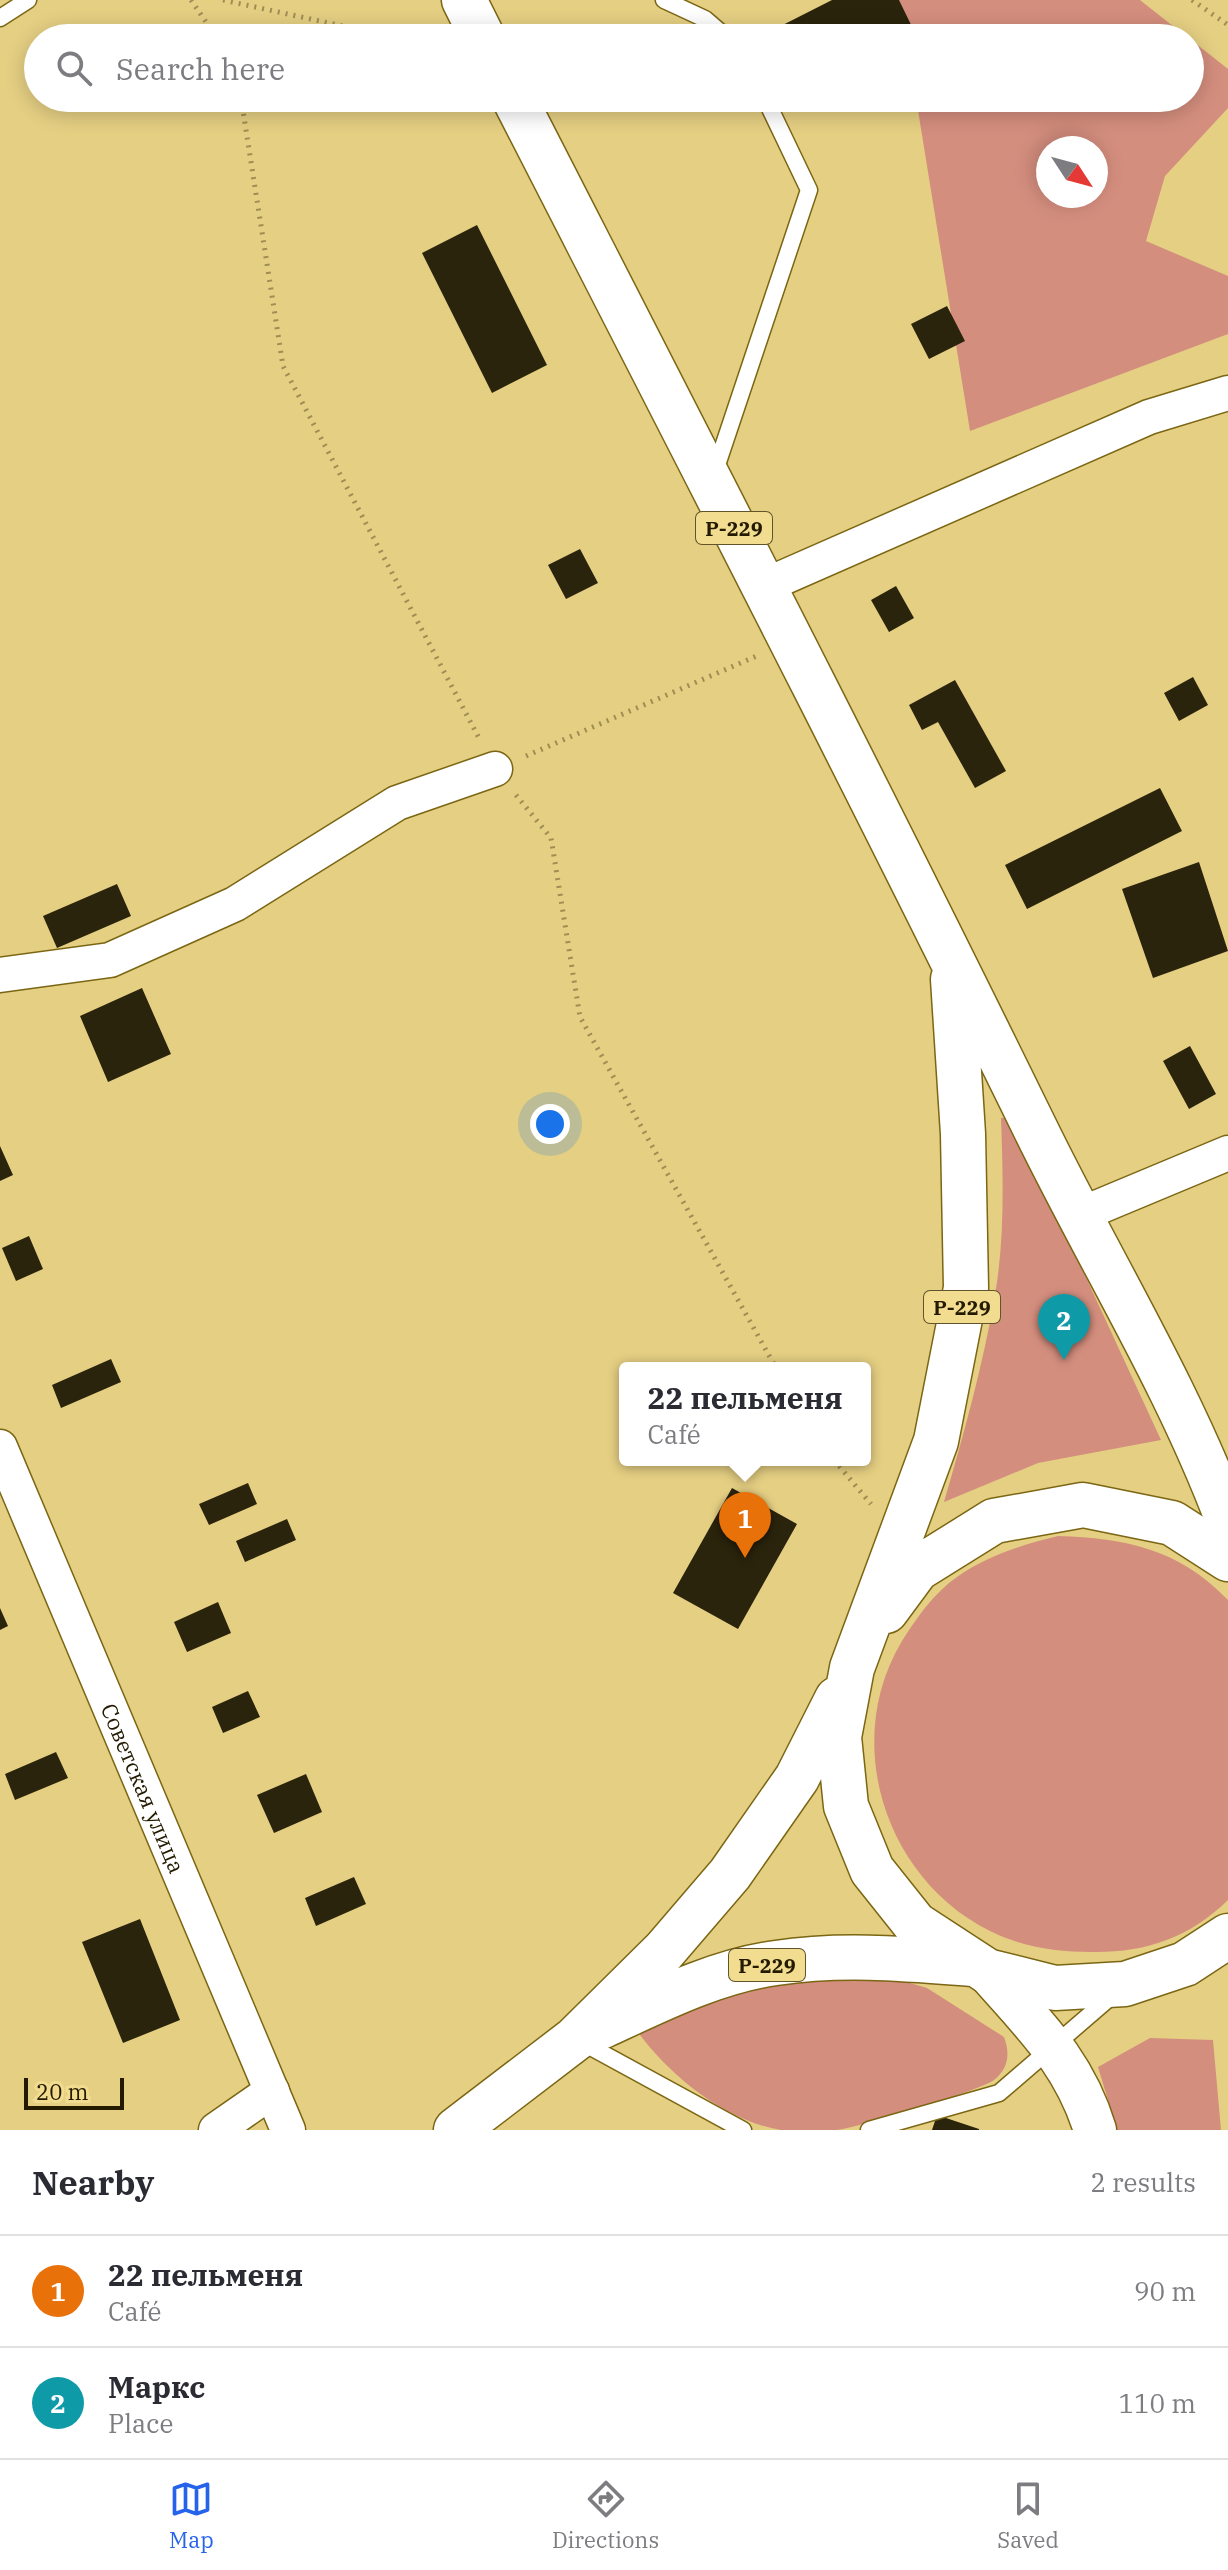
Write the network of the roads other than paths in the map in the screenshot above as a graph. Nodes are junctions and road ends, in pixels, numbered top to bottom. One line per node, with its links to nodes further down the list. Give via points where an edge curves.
1 (28, 0): 4 (lane)
2 (464, 0): 5 (highway)
3 (664, 0): 6 (lane)
4 (0, 18)
5 (476, 24)
6 (711, 24)
7 (521, 112): 10 (highway, Р-229)
8 (772, 112): 10 (lane, via 809,190)
9 (1228, 393): 11 (street, via 1149,417)
10 (711, 483): 11 (highway, Р-229)
11 (764, 586): 13 (highway, Р-229)
12 (495, 769): 14 (street, via 397,803 235,904 110,960)
13 (952, 959): 16 (highway, Р-229); 20 (highway, Р-229, via 966,1288 936,1441)
14 (0, 975)
15 (1228, 1153): 16 (street)
16 (1077, 1216): 18 (highway, Р-229, via 1210,1456)
17 (0, 1447): 26 (street, Советская улица)
18 (1228, 1521)
19 (1228, 1559): 20 (highway, Р-229, via 1172,1523 1083,1505 994,1521 917,1569)
20 (857, 1655): 22 (highway, Р-229, via 839,1737 851,1819 872,1870 915,1924); 24 (highway, Р-229, via 797,1778 730,1874 664,1951)
21 (1228, 1936): 23 (highway, Р-229, via 1185,1964)
22 (980, 1967): 23 (highway, Р-229, via 1055,1988); 24 (highway, Р-229, via 852,1956 773,1963 681,1990); 25 (street)
23 (1125, 1984): 25 (lane)
24 (575, 2039): 29 (highway, Р-229); 30 (lane)
25 (1054, 2048): 31 (lane, via 999,2093); 32 (street, via 1084,2093)
26 (272, 2091): 27 (street); 28 (street, Советская улица)
27 (216, 2130)
28 (288, 2130)
29 (456, 2130)
30 (743, 2130)
31 (869, 2130)
32 (1095, 2130)

